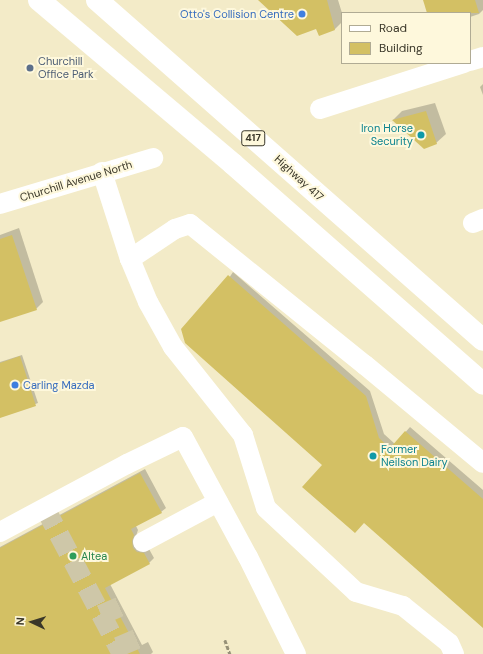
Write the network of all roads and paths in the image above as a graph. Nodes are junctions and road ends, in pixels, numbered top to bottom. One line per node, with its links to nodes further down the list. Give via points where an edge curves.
1 (39, 0): 12 (highway, via 233,164)
2 (97, 0): 11 (highway, Highway 417 / 417)
3 (483, 57): 4 (street)
4 (471, 61)
5 (461, 64): 6 (street)
6 (320, 109)
7 (153, 158): 8 (street, Churchill Avenue North)
8 (102, 172): 9 (street, Churchill Avenue North); 10 (street)
9 (0, 204)
10 (130, 260): 13 (street, via 175,229 190,224); 20 (street, via 148,302 173,347 243,435 266,508 356,592 403,606 449,643)
11 (483, 340)
12 (483, 384)
13 (483, 463)
14 (218, 502): 15 (street, via 183,437); 16 (street); 19 (street)
15 (0, 541)
16 (143, 542)
17 (225, 640): 18 (path)
18 (230, 654)
19 (296, 654)
20 (454, 654)

